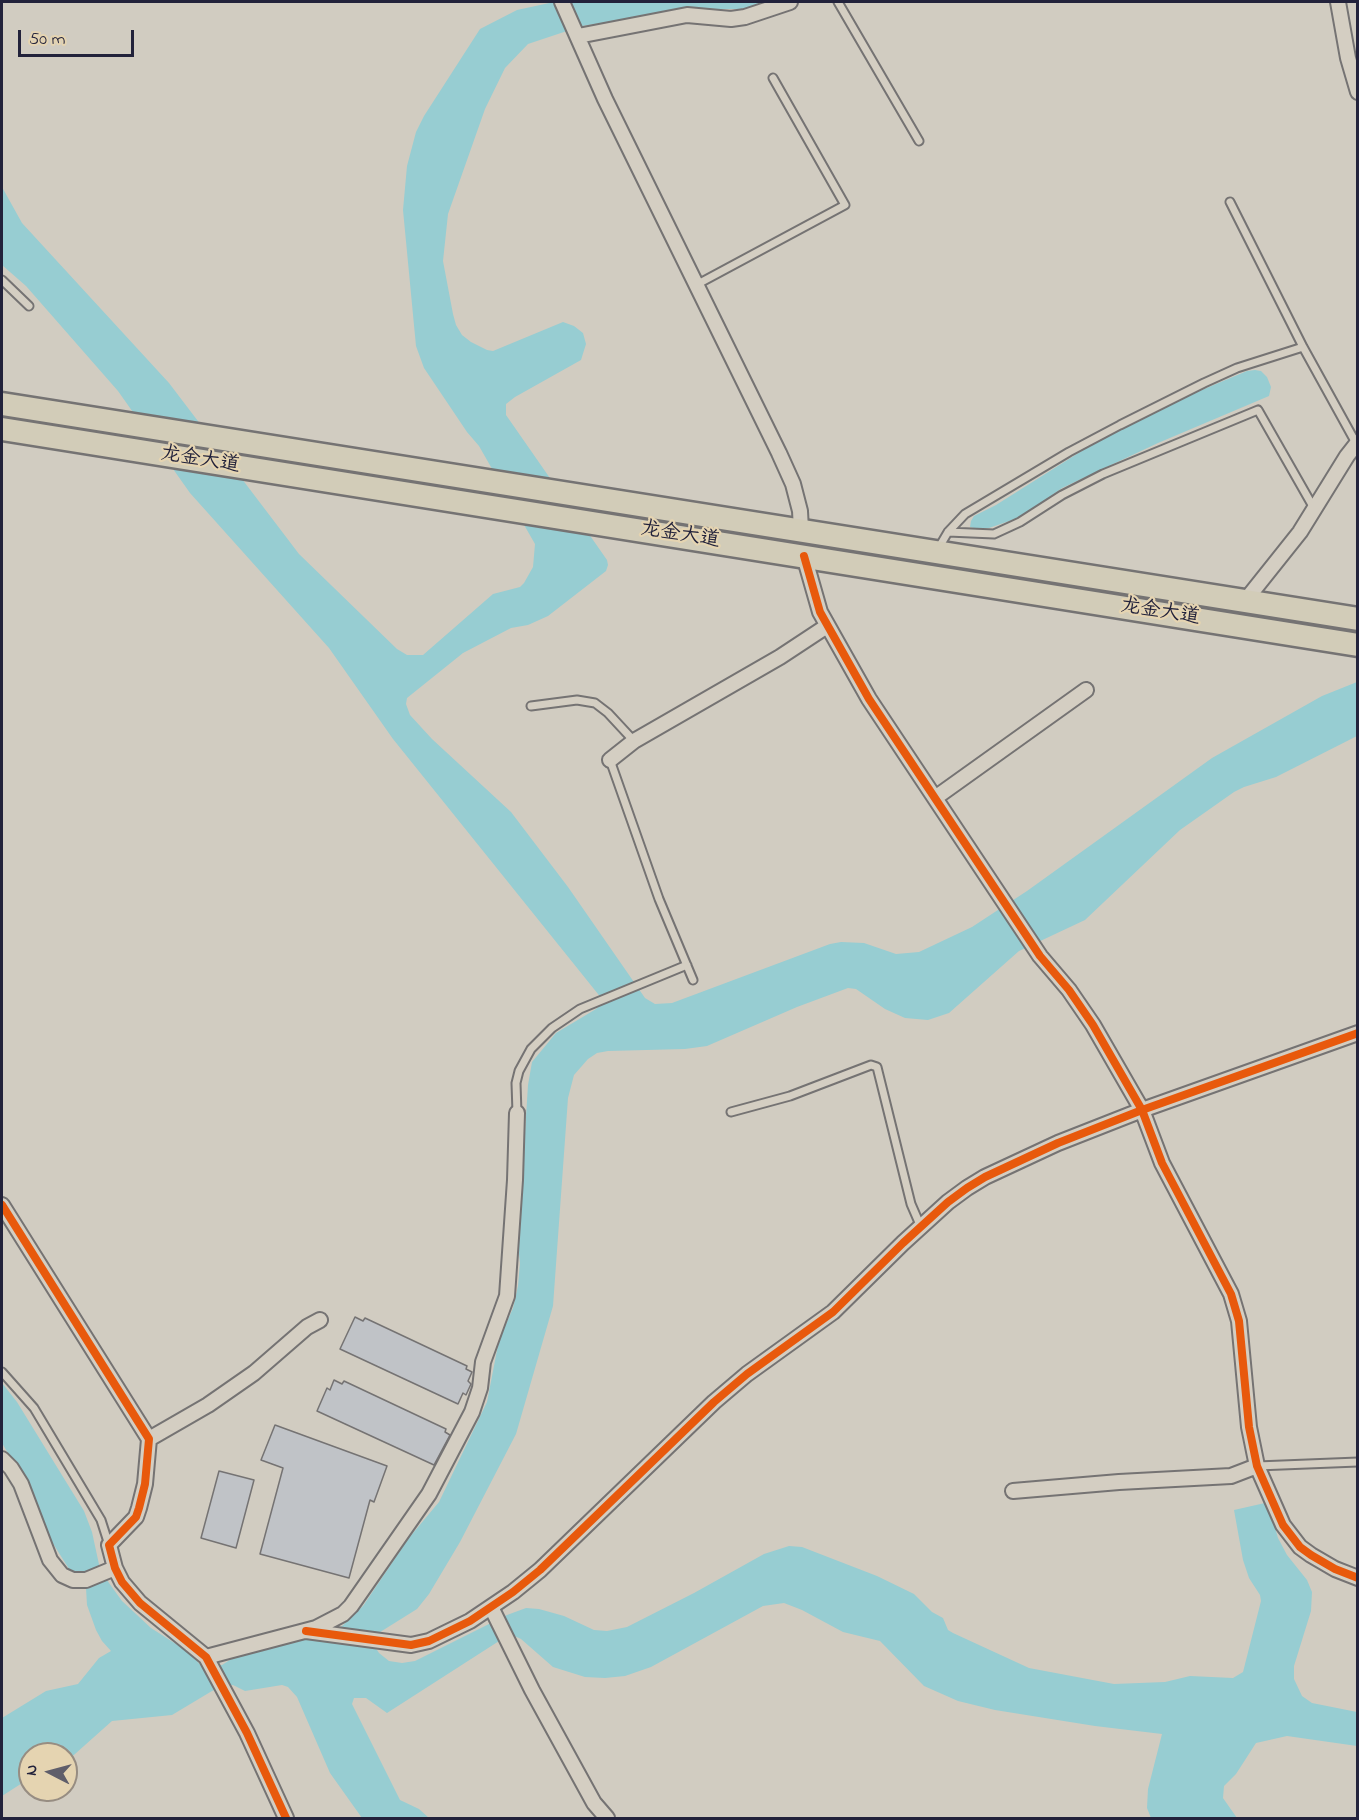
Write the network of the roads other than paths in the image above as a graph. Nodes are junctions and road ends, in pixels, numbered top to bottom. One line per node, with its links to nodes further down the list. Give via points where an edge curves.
1 (562, 2): 5 (street)
2 (790, 2): 5 (street, via 745,17 687,15)
3 (838, 2): 8 (lane)
4 (1338, 2): 7 (street)
5 (576, 33): 11 (street)
6 (773, 78): 11 (lane, via 845,205)
7 (1358, 92)
8 (919, 141)
9 (1230, 202): 13 (lane)
10 (2, 280): 12 (lane)
11 (696, 285): 18 (street, via 793,484)
12 (29, 306)
13 (1303, 347): 16 (lane); 19 (lane, via 1237,368 1120,424 966,513)
14 (2, 404): 18 (main road, 龙金大道)
15 (2, 429): 21 (main road, 龙金大道)
16 (1357, 443): 17 (street)
17 (1315, 510): 19 (lane, via 1258,410 1103,474 994,534); 22 (street)
18 (801, 530): 20 (main road, 龙金大道)
19 (948, 532): 20 (lane)
20 (937, 552): 22 (main road, 龙金大道)
21 (804, 556): 24 (street); 25 (main road, 龙金大道)
22 (1245, 601): 23 (main road, 龙金大道)
23 (1358, 619)
24 (827, 626): 28 (street); 30 (street)
25 (1358, 645)
26 (1086, 690): 30 (street)
27 (531, 706): 28 (lane, via 577,700 595,703)
28 (634, 741): 29 (street)
29 (610, 760): 31 (lane, via 659,899)
30 (934, 798): 34 (street, via 1040,956 1093,1024)
31 (687, 965): 32 (lane); 35 (lane, via 565,1018 524,1060 516,1083)
32 (693, 980)
33 (1358, 1033): 34 (street)
34 (1142, 1110): 38 (street, via 985,1177 948,1202); 44 (street, via 1162,1163 1225,1280 1235,1308)
35 (517, 1113): 50 (street, via 509,1284 483,1362 472,1412 429,1494 351,1606 334,1620)
36 (731, 1113): 38 (lane, via 790,1096 871,1065 877,1068 910,1204)
37 (2, 1205): 41 (street)
38 (921, 1227): 49 (street, via 833,1312 714,1402)
39 (320, 1320): 41 (street, via 254,1373)
40 (2, 1372): 46 (lane, via 34,1408 101,1520)
41 (149, 1439): 46 (street, via 140,1508)
42 (2, 1459): 47 (street, via 21,1484 50,1560 62,1575 86,1580)
43 (1358, 1462): 44 (lane)
44 (1257, 1466): 45 (street, via 1231,1476); 48 (street, via 1277,1515 1291,1536 1311,1555)
45 (1013, 1491)
46 (109, 1545): 47 (street)
47 (115, 1568): 51 (street, via 140,1603)
48 (1358, 1578)
49 (494, 1612): 50 (street, via 429,1641 411,1644); 53 (street)
50 (306, 1631): 51 (street)
51 (206, 1657): 52 (street)
52 (286, 1818)
53 (606, 1818)

